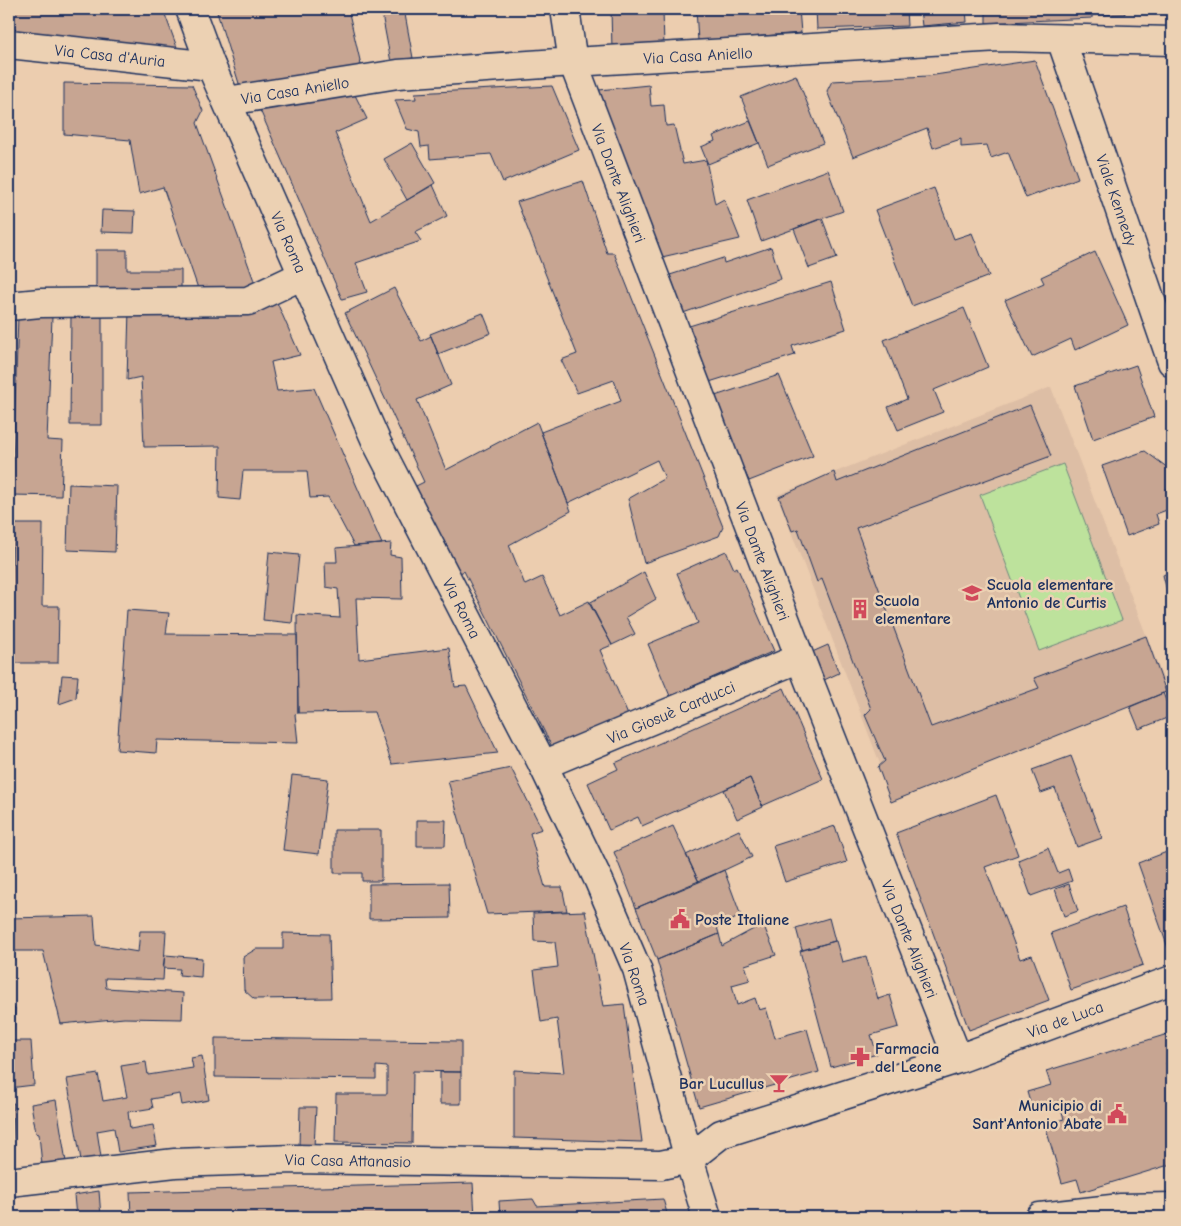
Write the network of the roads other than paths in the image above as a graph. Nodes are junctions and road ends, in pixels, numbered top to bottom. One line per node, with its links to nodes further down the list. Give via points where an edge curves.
1 (190, 9): 7 (street, Via Roma)
2 (565, 9): 6 (street, Via Dante Alighieri)
3 (1061, 38): 4 (street, Via Casa Aniello); 6 (street, Via Casa Aniello, via 999,37); 11 (street, Viale Kennedy)
4 (1172, 41)
5 (9, 44): 7 (street, Via Casa d'Auria)
6 (574, 62): 8 (street, Via Casa Aniello, via 398,74); 12 (street, Via Dante Alighieri)
7 (210, 66): 8 (street, Via Roma)
8 (227, 101): 9 (street, Via Roma)
9 (304, 275): 10 (street, via 248,300); 13 (street, Via Roma, via 378,443)
10 (9, 306)
11 (1172, 362)
12 (800, 658): 13 (street, Via Giosuè Carducci); 15 (street, Via Dante Alighieri)
13 (543, 765): 16 (street, Via Roma, via 599,881 637,970)
14 (1172, 980): 15 (street, Via de Luca)
15 (958, 1059): 16 (street, Via de Luca, via 721,1134)
16 (688, 1159): 17 (street, Via Casa Attanasio, via 661,1165 295,1159 175,1164); 19 (street, Via Roma)
17 (9, 1182)
18 (1172, 1207): 20 (street, via 1122,1208)
19 (707, 1217)
20 (1040, 1217)

